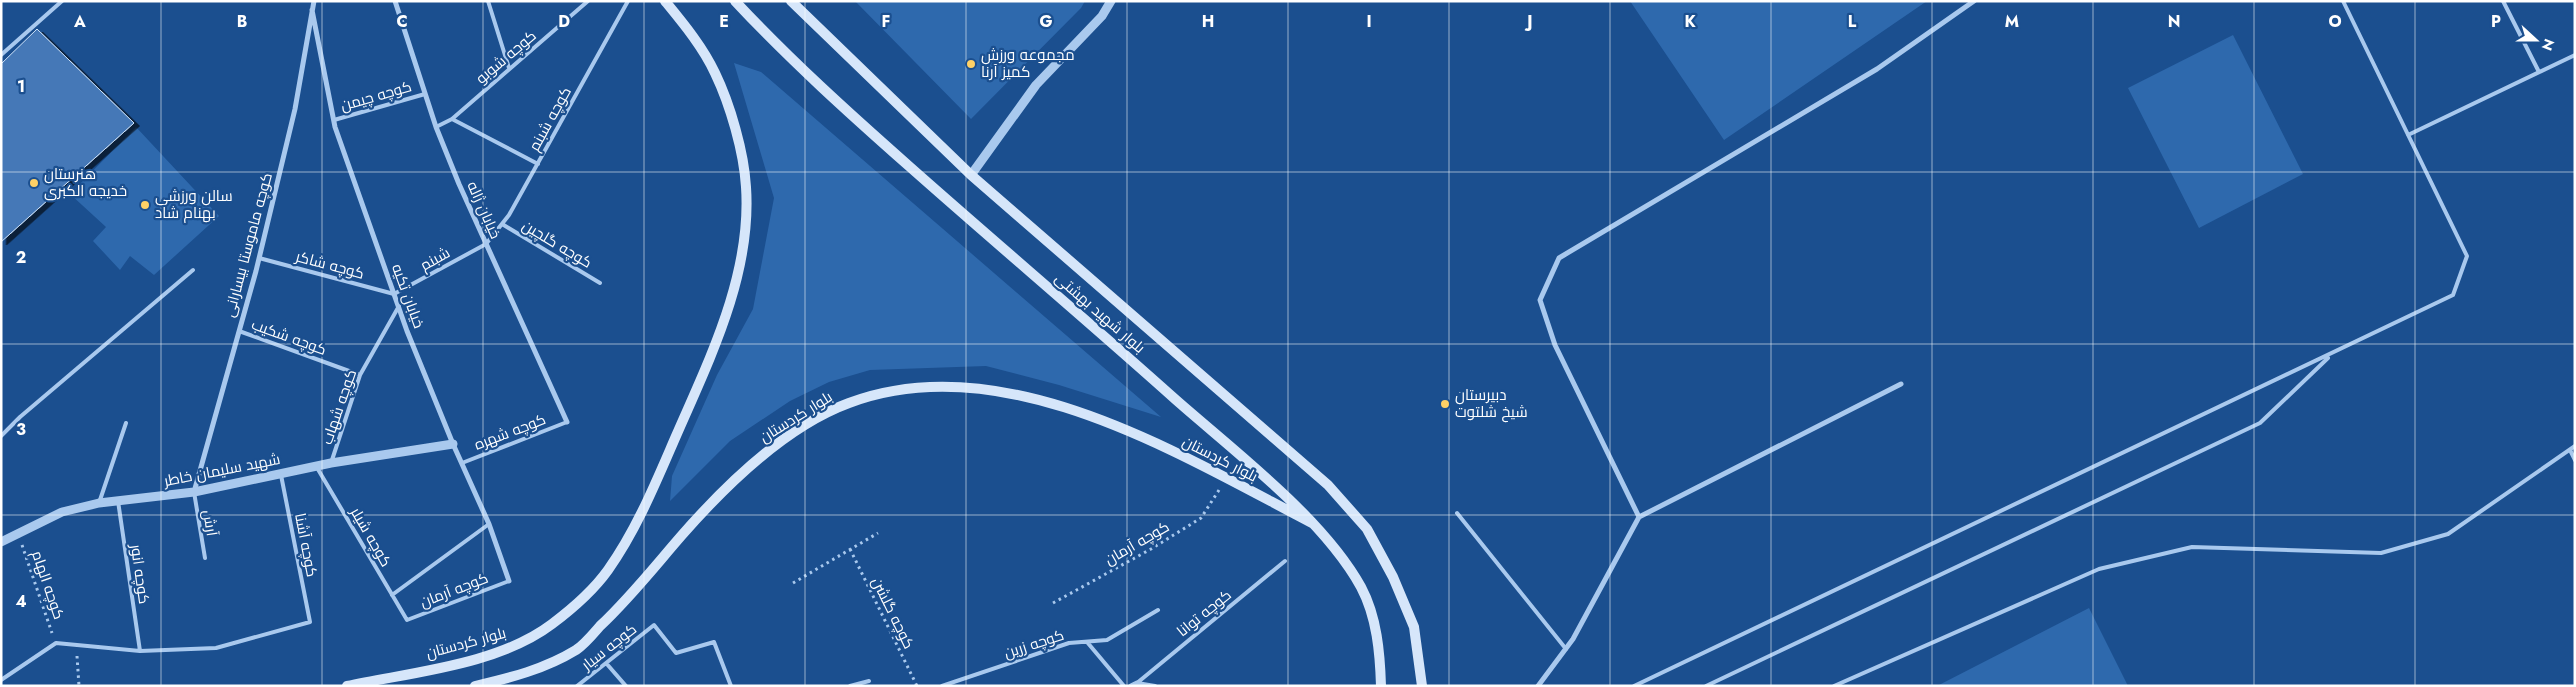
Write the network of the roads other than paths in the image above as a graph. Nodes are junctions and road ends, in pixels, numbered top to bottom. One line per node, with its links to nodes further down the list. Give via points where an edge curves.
1 (62, 1): 16 (lane)
2 (314, 1): 15 (street, کوچه ماموستا بیسارانی)
3 (395, 1): 20 (street, خیابان ژاله)
4 (488, 1): 18 (lane)
5 (588, 1): 18 (lane, کوچه شوبو)
6 (628, 1): 25 (lane, کوچه شبنم)
7 (665, 1): 70 (main road, بلوار کردستان, via 715,72 741,153 746,219 742,260 726,314 635,528 589,592 550,625 519,644 472,660)
8 (735, 1): 54 (main road, بلوار شهید بهشتی, via 853,116)
9 (792, 1): 14 (main road, بلوار شهید بهشتی)
10 (1111, 1): 26 (street, via 1102,16 1036,85)
11 (1974, 1): 53 (street, via 1877,69 1560,258 1540,300 1555,345)
12 (2343, 1): 24 (lane)
13 (2504, 1): 19 (lane)
14 (799, 6): 26 (main road, بلوار شهید بهشتی)
15 (312, 10): 22 (street, خیابان تکیه); 29 (street, کوچه ماموستا بیسارانی, via 295,109)
16 (1, 55)
17 (2575, 55): 19 (lane)
18 (509, 68): 21 (lane, کوچه شوبو)
19 (2539, 72): 24 (lane)
20 (425, 94): 22 (lane, کوچه چیمن); 23 (street, خیابان ژاله)
21 (452, 119): 23 (lane, کوچه شوبو); 25 (lane)
22 (334, 120): 32 (street, خیابان تکیه)
23 (436, 127): 28 (street, خیابان ژاله)
24 (2408, 134): 35 (lane, via 2467,256 2452,295)
25 (538, 164): 27 (lane, کوچه شبنم)
26 (971, 175): 80 (main road, بلوار شهید بهشتی, via 1328,485 1367,528 1414,627)
27 (502, 224): 28 (lane, کوچه شبنم); 31 (lane, کوچه گلچین)
28 (486, 244): 32 (lane, شبنم); 38 (street, خیابان ژاله)
29 (259, 258): 32 (lane, کوچه شاکر); 34 (street, کوچه ماموستا بیسارانی)
30 (193, 270): 40 (lane)
31 (600, 283)
32 (394, 294): 33 (street, خیابان تکیه)
33 (399, 306): 36 (lane, کوچه شهاب); 41 (street, خیابان تکیه)
34 (239, 330): 36 (lane, کوچه شکیب); 49 (street, کوچه ماموستا بیسارانی)
35 (2331, 354): 82 (lane); 83 (lane, via 2260,423)
36 (360, 375): 45 (lane, کوچه شهاب)
37 (1901, 384): 53 (street)
38 (567, 422): 46 (lane, کوچه شهره)
39 (126, 423): 51 (lane)
40 (1, 436)
41 (453, 444): 45 (street, شهید سلیمان خاطر); 46 (street, خیابان تکیه)
42 (2575, 446): 43 (lane)
43 (2570, 450): 44 (lane); 84 (lane, via 2448,534 2381,553 2192,547 2098,569)
44 (2575, 460)
45 (331, 463): 47 (street, شهید سلیمان خاطر)
46 (462, 463): 55 (street, خیابان تکیه)
47 (316, 466): 48 (street, شهید سلیمان خاطر); 60 (lane, کوچه شیلر)
48 (280, 473): 49 (street, شهید سلیمان خاطر); 65 (lane, کوچه آشنا, via 310,622 216,648)
49 (194, 492): 50 (street, شهید سلیمان خاطر); 57 (lane, آرش)
50 (118, 501): 51 (street, شهید سلیمان خاطر); 65 (lane, کوچه انور)
51 (99, 503): 56 (street, شهید سلیمان خاطر, via 62,512)
52 (1457, 513): 64 (lane)
53 (1639, 517): 64 (street)
54 (1312, 523): 71 (main road, بلوار کردستان, via 1191,459 1086,415 1023,395 977,387 902,389 848,403 776,445 684,533 623,605 577,649 541,668); 79 (main road, بلوار شهید بهشتی, via 1342,558 1362,589 1374,624)
55 (489, 524): 59 (street, خیابان تکیه); 60 (lane)
56 (1, 542)
57 (204, 558)
58 (1285, 561): 69 (lane, کوچه توانا)
59 (509, 581): 62 (lane, کوچه آرمان)
60 (392, 594): 62 (lane, کوچه شیلر)
61 (1158, 610): 63 (lane, کوچه زرین, via 1107,640)
62 (407, 620)
63 (1087, 642): 76 (lane, کوچه زرین, via 1068,643); 77 (lane)
64 (1566, 649): 81 (street)
65 (140, 651): 67 (lane, via 56,644)
66 (606, 663): 72 (lane, کوچه سیار); 73 (lane); 74 (lane, کوچه سیار, via 654,625 676,653 714,642)
67 (1, 680)
68 (869, 682): 75 (lane)
69 (1134, 684): 78 (lane)
70 (347, 686)
71 (475, 686)
72 (577, 686)
73 (626, 686)
74 (731, 686)
75 (850, 686)
76 (942, 686)
77 (1124, 686)
78 (1155, 686)
79 (1381, 686)
80 (1422, 686)
81 (1538, 686)
82 (1634, 686)
83 (1706, 686)
84 (1834, 686)

